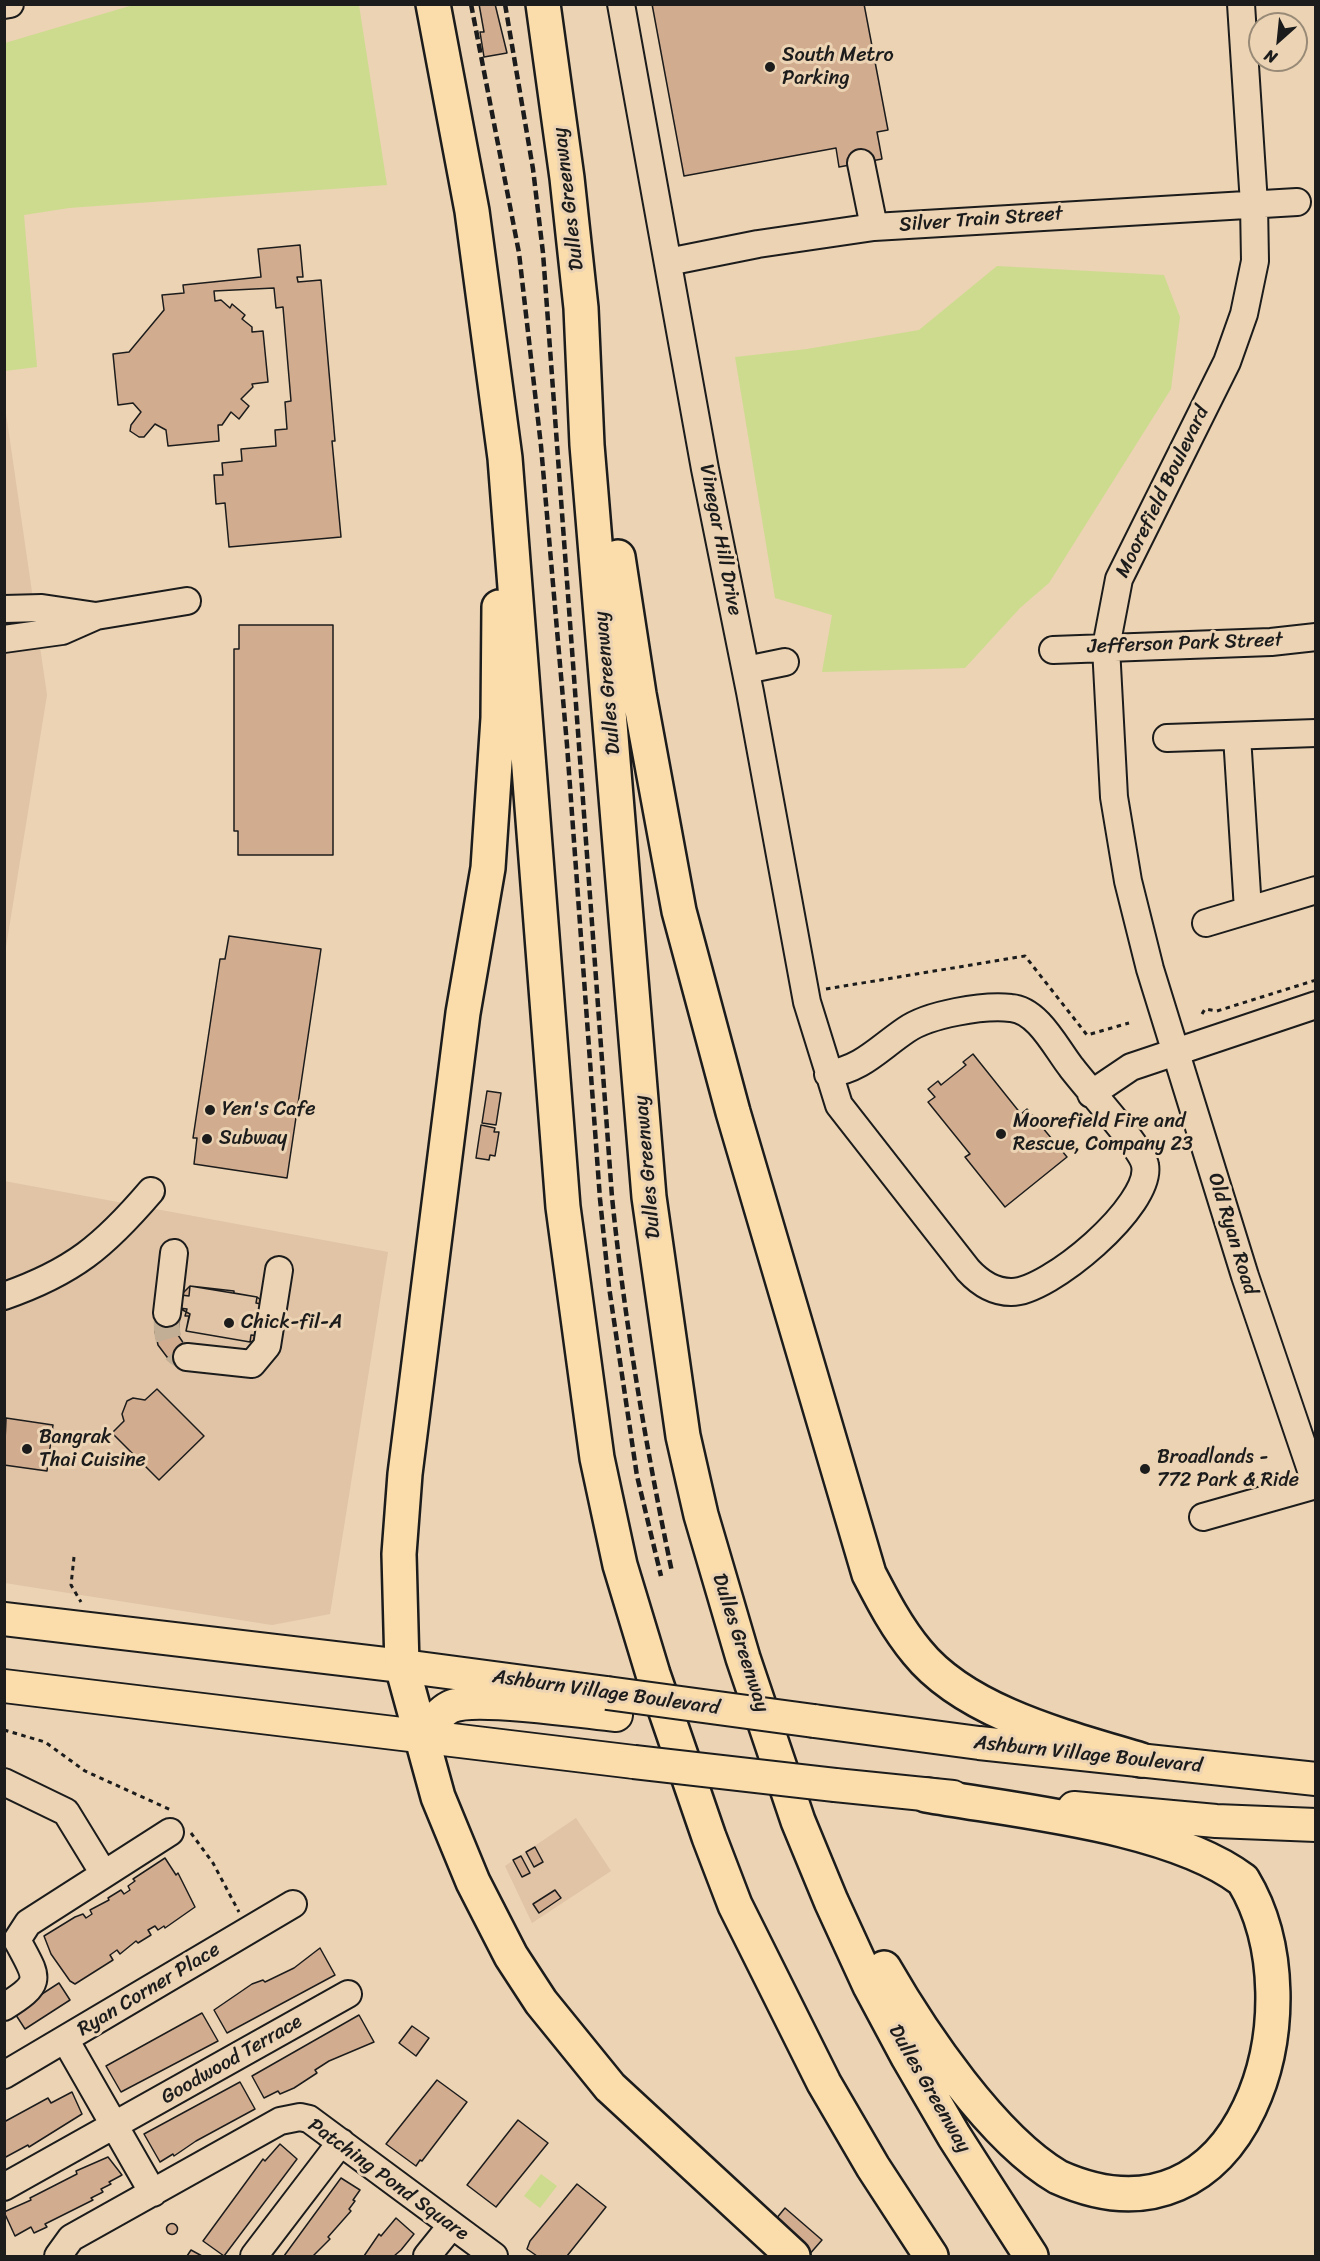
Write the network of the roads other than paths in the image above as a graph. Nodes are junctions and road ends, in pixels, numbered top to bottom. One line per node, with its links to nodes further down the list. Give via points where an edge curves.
1 (10, 4): 6 (street)
2 (433, 4): 13 (highway, via 472,211)
3 (543, 4): 12 (highway, Dulles Greenway)
4 (621, 4): 11 (street, Vinegar Hill Drive)
5 (1241, 4): 9 (street, Moorefield Boulevard)
6 (4, 5)
7 (861, 163): 10 (street)
8 (1297, 202): 9 (street, Silver Train Street)
9 (1254, 204): 10 (street, Silver Train Street); 19 (street, Moorefield Boulevard, via 1255,261 1244,314 1227,362 1119,579)
10 (874, 226): 11 (street, Silver Train Street)
11 (668, 262): 22 (street, Vinegar Hill Drive)
12 (581, 308): 47 (highway, via 639,694 679,911 733,1112 869,1574 893,1619 918,1654 948,1681 1036,1728); 51 (highway, Dulles Greenway, via 587,445 649,1197 664,1312 683,1436 701,1515 740,1648)
13 (505, 458): 43 (highway, via 500,522 498,718 488,868 463,1013 405,1474 399,1554); 72 (highway, via 562,1207 597,1458 620,1565 653,1674 735,1905 824,2083)
14 (187, 600): 16 (street)
15 (4, 609): 16 (street, via 42,608)
16 (96, 616): 18 (street, via 62,631)
17 (1316, 637): 19 (street, Jefferson Park Street)
18 (4, 639)
19 (1106, 647): 20 (street, Jefferson Park Street); 30 (street, Moorefield Boulevard, via 1119,836 1150,969)
20 (1053, 650)
21 (785, 662): 22 (street)
22 (746, 670): 31 (street, Vinegar Hill Drive, via 807,1002)
23 (1316, 733): 24 (street)
24 (1237, 736): 25 (street); 27 (street)
25 (1167, 738)
26 (1316, 890): 27 (street)
27 (1248, 910): 28 (street)
28 (1206, 922)
29 (1316, 1005): 30 (street)
30 (1177, 1051): 32 (street, via 1131,1067); 39 (street, Old Ryan Road, via 1264,1339)
31 (828, 1074): 32 (street, Vinegar Hill Drive, via 857,1067 924,1020 995,1007 1015,1008 1030,1016 1044,1031); 32 (street, Vinegar Hill Drive, via 839,1105 968,1270 987,1286 1011,1292 1031,1288 1059,1271 1115,1224 1142,1188 1144,1161)
32 (1091, 1094)
33 (151, 1191): 36 (street, via 117,1230 74,1265)
34 (174, 1253): 37 (street)
35 (279, 1270): 38 (street, via 267,1346 261,1357 252,1364)
36 (4, 1296)
37 (167, 1313)
38 (187, 1357)
39 (1307, 1439): 40 (street, Old Ryan Road)
40 (1316, 1485): 41 (street)
41 (1203, 1517)
42 (4, 1619): 43 (main road, Ashburn Village Boulevard)
43 (402, 1665): 45 (main road, Ashburn Village Boulevard); 46 (highway)
44 (4, 1686): 46 (main road)
45 (612, 1704): 46 (main road, via 476,1702 450,1706); 47 (main road, Ashburn Village Boulevard, bridge, via 818,1729)
46 (422, 1737): 50 (main road, bridge); 71 (highway, via 438,1797 485,1909 541,2002 610,2087)
47 (1141, 1760): 48 (main road, Ashburn Village Boulevard)
48 (1316, 1779)
49 (4, 1782): 54 (street, via 66,1812)
50 (926, 1795): 52 (main road, via 1216,1821); 56 (highway, via 1103,1826 1190,1852 1244,1880 1281,1918)
51 (798, 1821): 63 (highway, via 900,1997 999,2128 1045,2169 1084,2191 1144,2202 1180,2198 1209,2188); 73 (highway, Dulles Greenway, via 870,1986 954,2136)
52 (1316, 1825)
53 (179, 1827): 54 (street)
54 (104, 1874): 58 (street, via 21,1931 17,1940 35,1980 30,1990)
55 (293, 1904): 59 (street, Ryan Corner Place)
56 (1297, 1944)
57 (348, 1994): 61 (street, Goodwood Terrace)
58 (4, 2007)
59 (66, 2041): 60 (street, Ryan Corner Place); 61 (street)
60 (4, 2075)
61 (116, 2126): 64 (street, Goodwood Terrace); 65 (street)
62 (341, 2142): 65 (street, Patching Pond Square, via 309,2120 288,2118); 66 (street, Patching Pond Square); 68 (street)
63 (1250, 2161)
64 (4, 2187)
65 (153, 2193): 67 (street, Patching Pond Square, via 71,2238)
66 (452, 2224): 69 (street); 70 (street, Patching Pond Square)
67 (58, 2256)
68 (254, 2256)
69 (427, 2256)
70 (494, 2256)
71 (793, 2256)
72 (931, 2256)
73 (1031, 2256)

